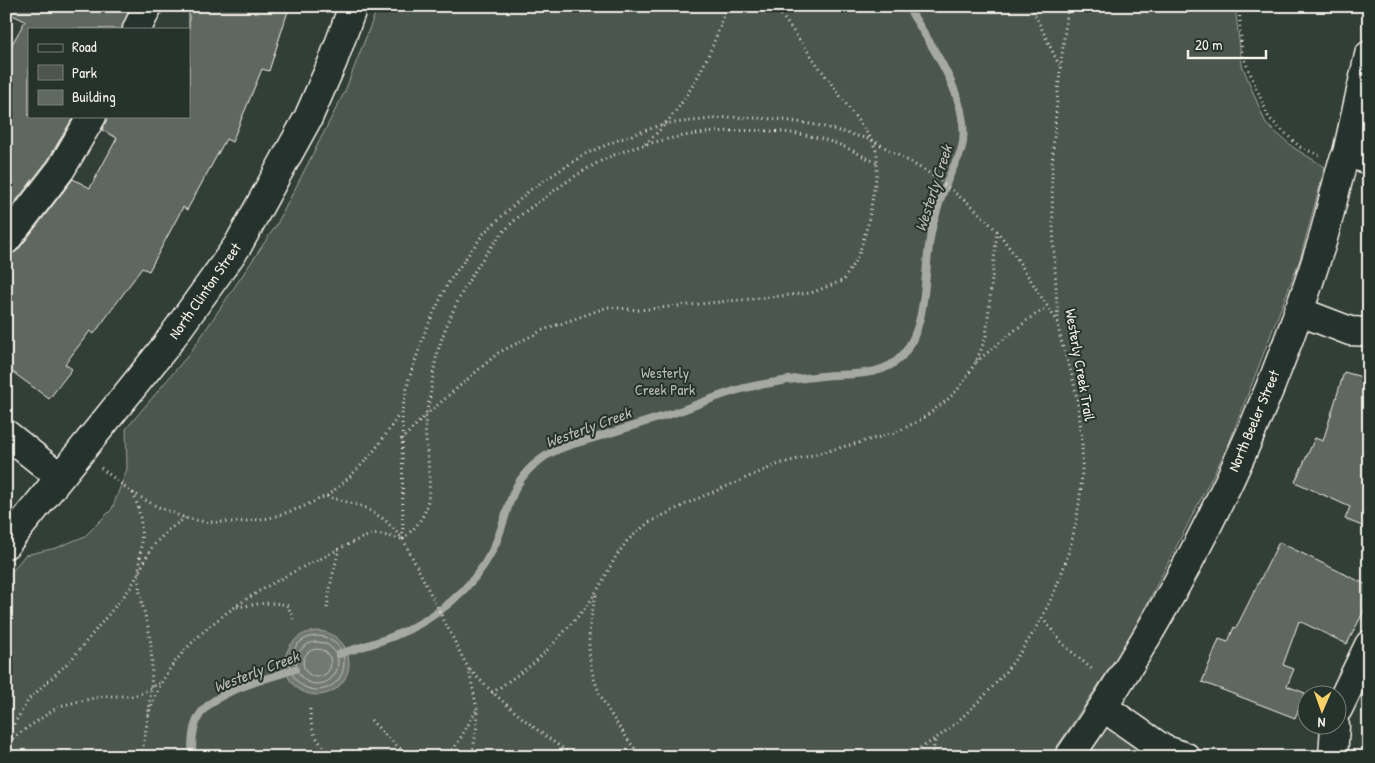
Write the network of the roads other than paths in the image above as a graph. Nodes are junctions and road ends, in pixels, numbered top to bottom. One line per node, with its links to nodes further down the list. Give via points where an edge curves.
1 (148, 6): 3 (street)
2 (353, 6): 11 (street, North Clinton Street, via 308,118 238,245 165,347)
3 (138, 28)
4 (1369, 55): 6 (street, North Beeler Street)
5 (91, 118): 7 (street, via 61,169)
6 (1353, 160): 8 (street, North Beeler Street)
7 (6, 240)
8 (1298, 312): 9 (street, via 1350,331); 15 (street, North Beeler Street, via 1252,428 1211,518)
9 (1369, 332)
10 (6, 434): 11 (street)
11 (60, 476): 12 (street, North Clinton Street)
12 (6, 544)
13 (1369, 645): 14 (street)
14 (1348, 688)
15 (1110, 697): 17 (street, North Beeler Street); 18 (street, via 1163,748)
16 (1334, 736): 19 (street)
17 (1069, 757)
18 (1186, 757)
19 (1333, 757)

